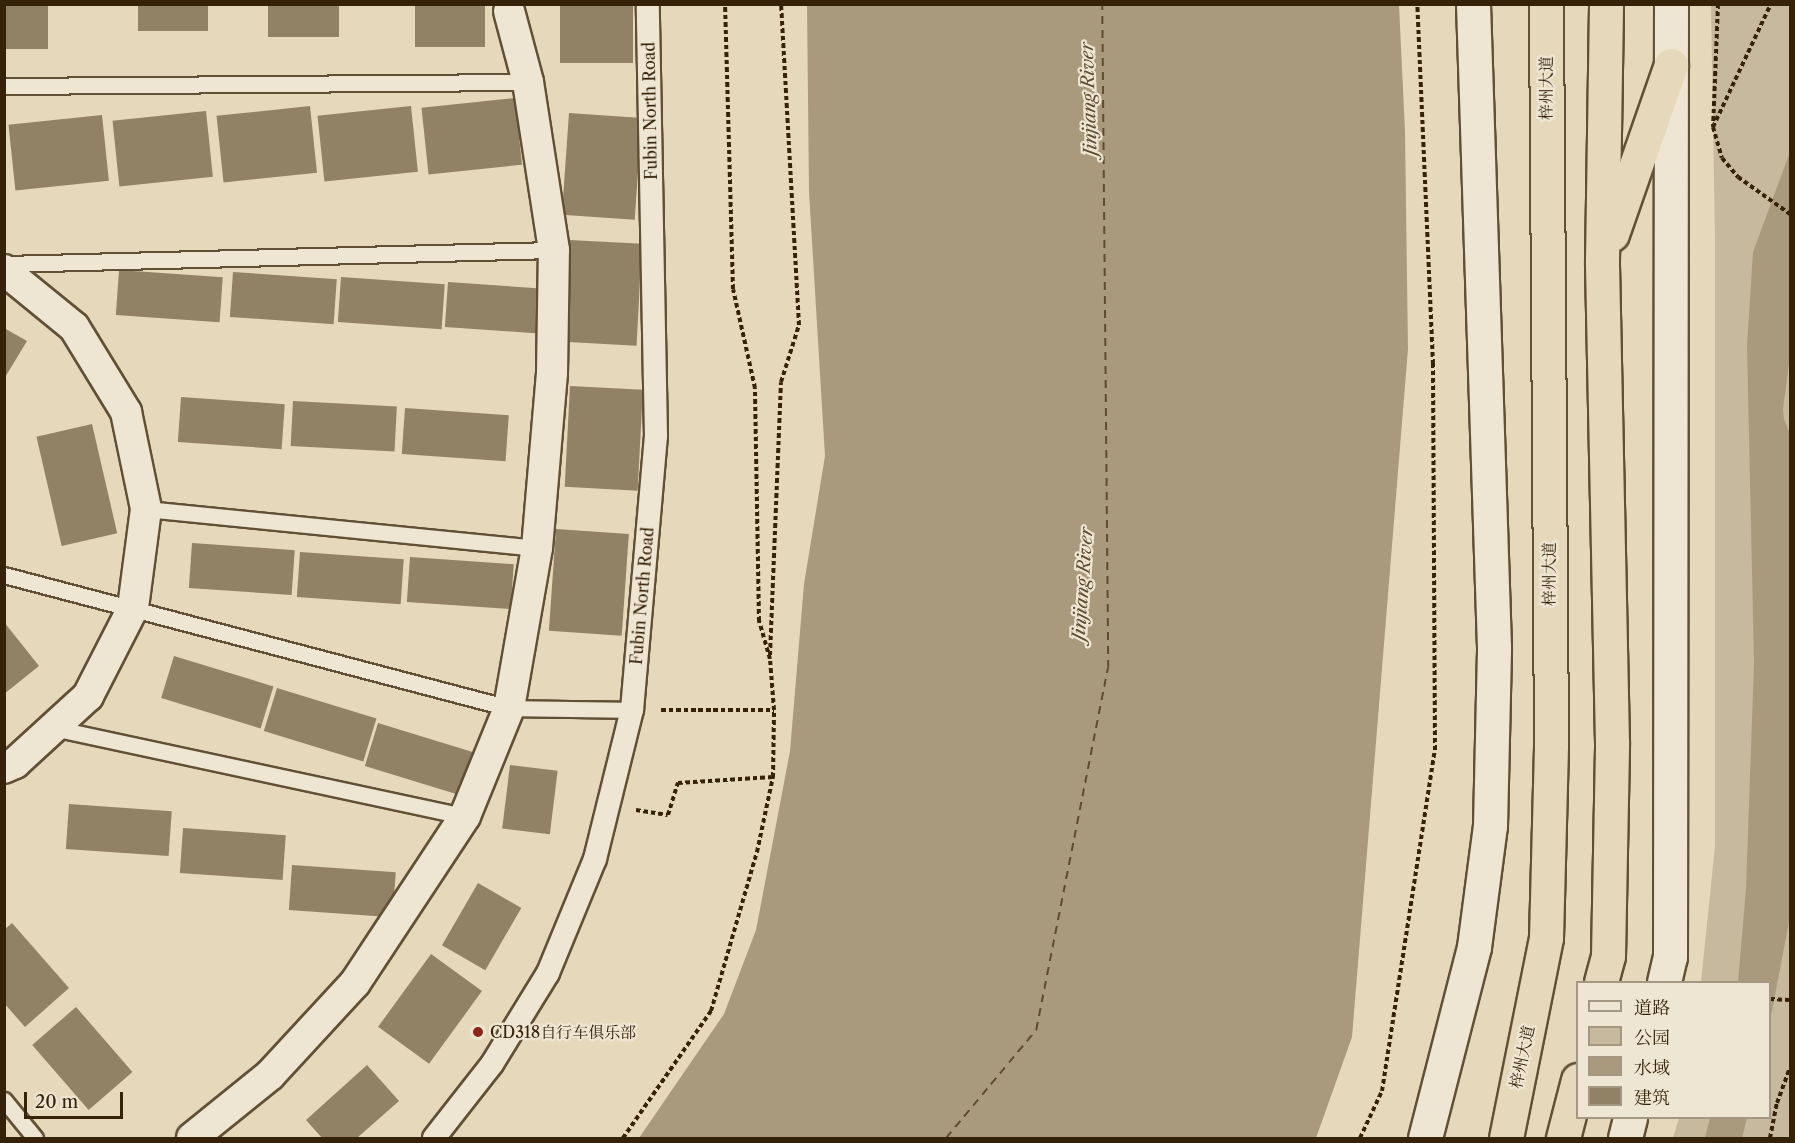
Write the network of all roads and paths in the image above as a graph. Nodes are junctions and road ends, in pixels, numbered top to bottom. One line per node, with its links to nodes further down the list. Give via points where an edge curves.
1 (648, 4): 29 (street, Fubin North Road, via 656,436)
2 (725, 4): 27 (path, via 733,288 755,388 759,621)
3 (781, 4): 27 (path, via 799,325 781,382)
4 (1417, 4): 48 (path, via 1433,364 1435,750 1382,1091)
5 (1473, 4): 49 (main road, via 1494,647 1490,826 1474,947)
6 (1528, 4): 13 (highway)
7 (1546, 4): 13 (highway, 梓州大道)
8 (1605, 4): 20 (highway)
9 (1671, 4): 14 (main road)
10 (1718, 4): 17 (path)
11 (1771, 4): 17 (path)
12 (509, 10): 15 (street)
13 (1546, 60): 50 (highway, 梓州大道, via 1551,745 1546,939)
14 (1671, 65): 20 (highway); 37 (main road, via 1670,957)
15 (528, 82): 16 (lane); 19 (street)
16 (4, 86)
17 (1713, 127): 18 (path, via 1722,158 1738,177)
18 (1791, 214)
19 (554, 250): 21 (lane); 24 (street, via 552,373)
20 (1602, 261): 36 (highway, via 1612,742 1608,956)
21 (4, 264)
22 (4, 270): 23 (street, via 74,327 126,412)
23 (146, 509): 24 (lane); 26 (street)
24 (537, 548): 28 (street)
25 (4, 575): 26 (lane)
26 (133, 608): 28 (lane); 31 (street, via 88,696)
27 (770, 658): 30 (path)
28 (508, 708): 29 (lane); 35 (street)
29 (632, 710): 30 (path); 34 (street, Fubin North Road)
30 (774, 710): 33 (path)
31 (53, 728): 32 (street, via 15,764); 35 (lane)
32 (4, 768)
33 (773, 777): 34 (path, via 678,783 668,814); 47 (path, via 757,852 711,1011)
34 (609, 806): 46 (street, Fubin North Road, via 595,859 548,973 492,1064)
35 (465, 816): 45 (street, via 355,983 270,1076)
36 (1601, 981)
37 (1664, 981)
38 (1771, 999): 39 (path)
39 (1791, 1000)
40 (1791, 1068): 53 (path, via 1777,1103)
41 (1576, 1088): 51 (highway)
42 (4, 1100): 44 (lane)
43 (1630, 1119): 52 (main road)
44 (35, 1138)
45 (192, 1138)
46 (434, 1138)
47 (623, 1138)
48 (1360, 1138)
49 (1425, 1138)
50 (1506, 1138)
51 (1563, 1138)
52 (1625, 1138)
53 (1770, 1138)

